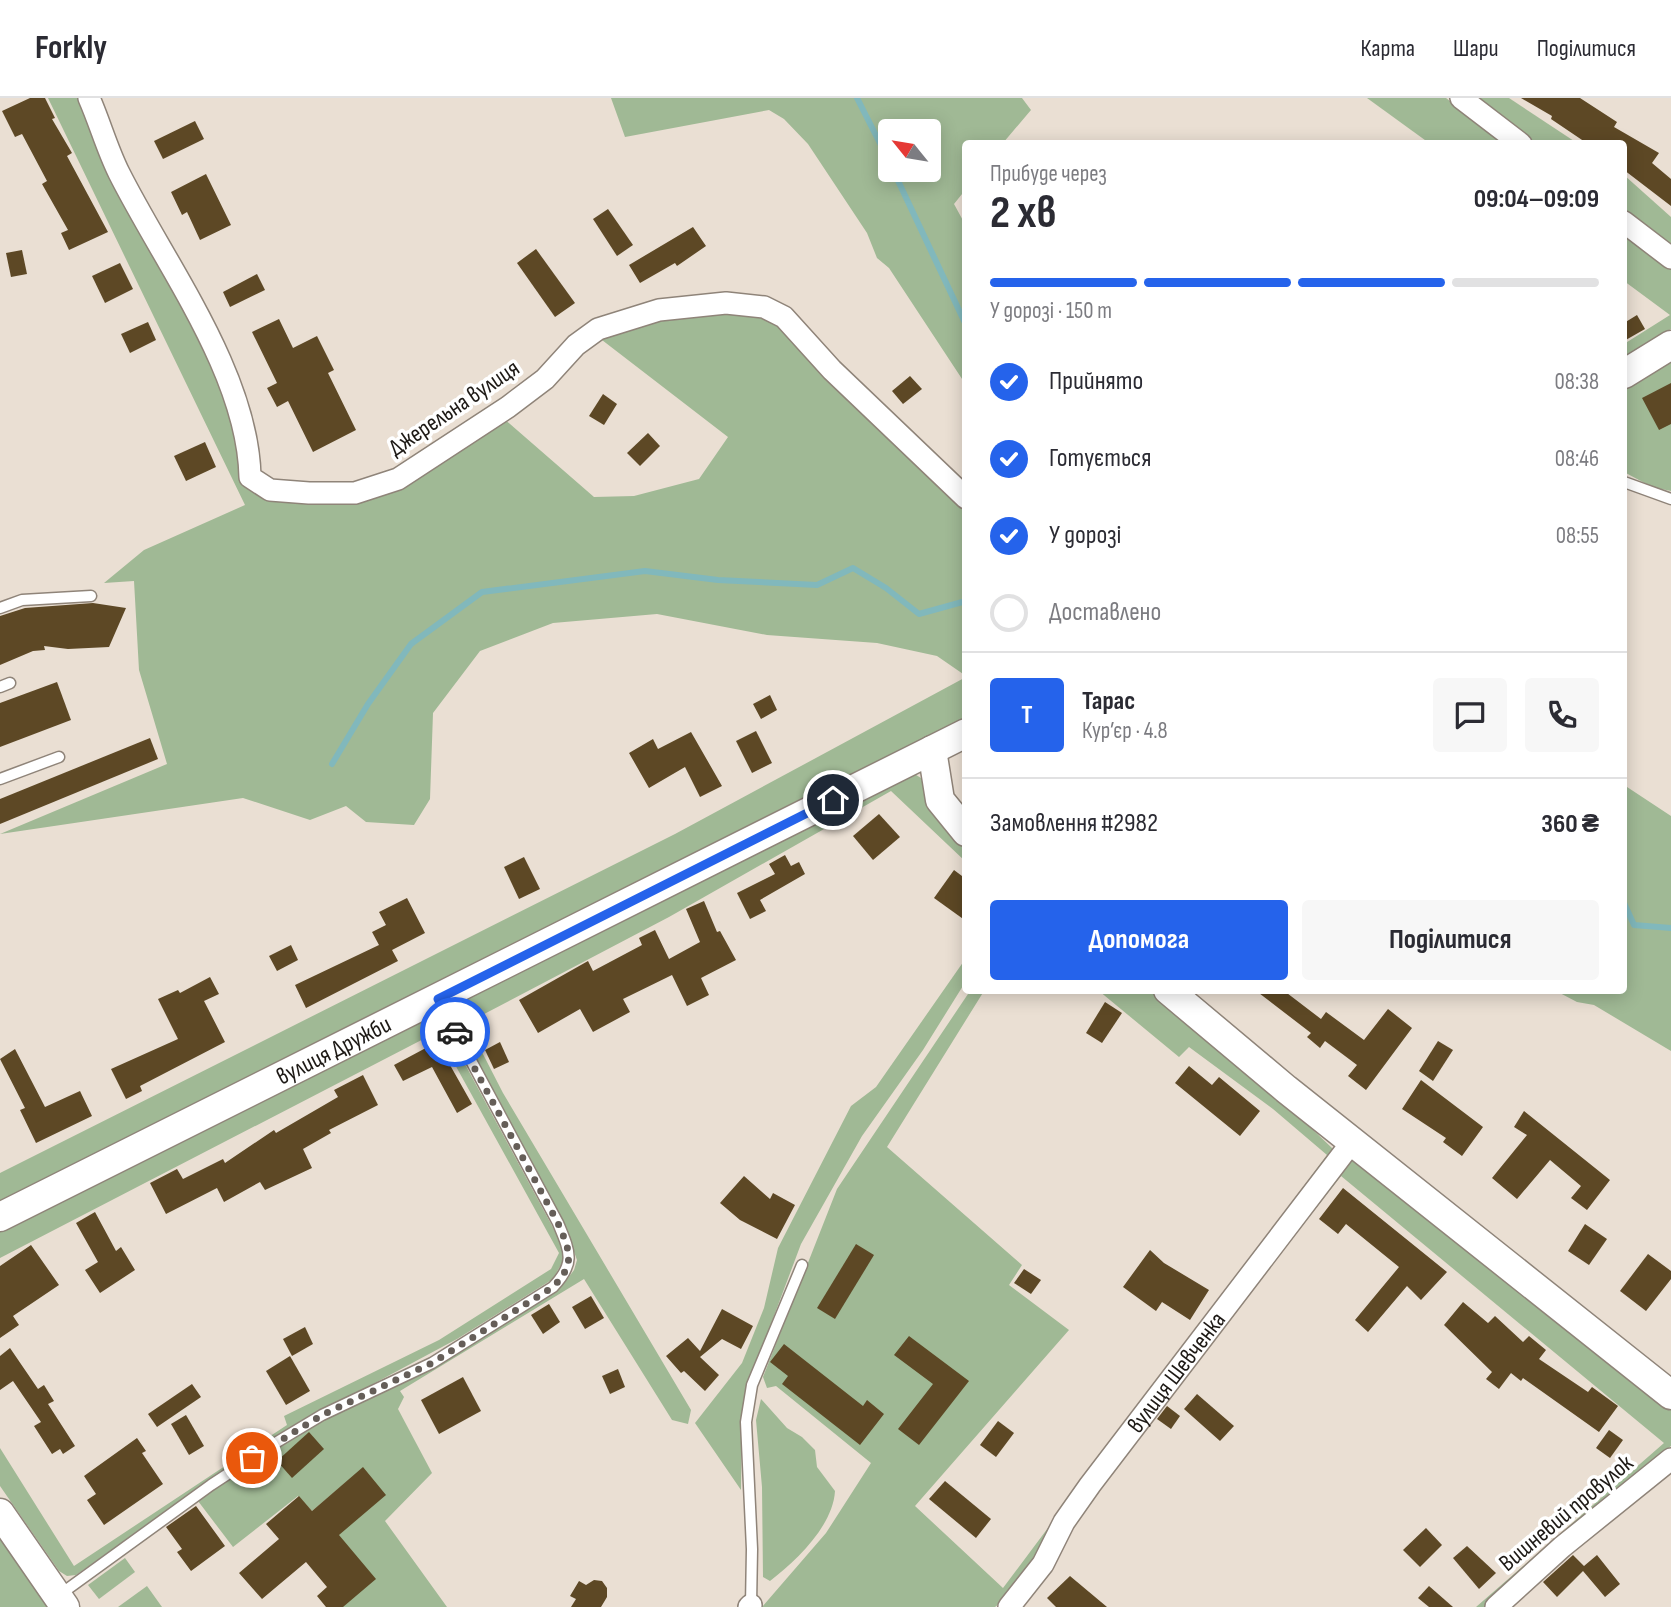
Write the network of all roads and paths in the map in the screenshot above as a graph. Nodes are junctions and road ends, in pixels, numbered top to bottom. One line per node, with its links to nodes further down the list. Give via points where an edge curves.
1 (89, 98): 9 (street, Джерельна вулиця, via 118,171 190,299 217,359 233,395 250,477 263,487 283,492 355,493 398,479 508,407 598,329 659,310 726,303 764,307 784,317 832,370)
2 (1461, 98): 3 (street)
3 (1516, 140)
4 (1627, 224): 5 (street)
5 (1671, 258)
6 (1671, 345): 7 (street)
7 (1627, 372)
8 (1627, 483): 10 (lane)
9 (962, 494)
10 (1671, 499)
11 (91, 596): 12 (lane, via 22,600)
12 (0, 608)
13 (962, 735): 14 (street, вулиця Дружби)
14 (932, 750): 17 (street, via 940,800); 19 (street, вулиця Дружби)
15 (59, 757): 16 (lane)
16 (0, 779)
17 (962, 827)
18 (1173, 994): 20 (street)
19 (438, 999): 21 (street, вулиця Дружби); 26 (lane, via 558,1223 568,1253 566,1273 553,1287 432,1363 322,1415 272,1445 211,1485)
20 (1352, 1142): 23 (street); 28 (street, вулиця Шевченка, via 1090,1485 1043,1564)
21 (0, 1217)
22 (802, 1265): 27 (lane, via 752,1385 746,1422)
23 (1671, 1395)
24 (1671, 1459): 29 (street, Вишневий провулок)
25 (0, 1513): 26 (street)
26 (62, 1602)
27 (750, 1606)
28 (1009, 1607)
29 (1496, 1607)

